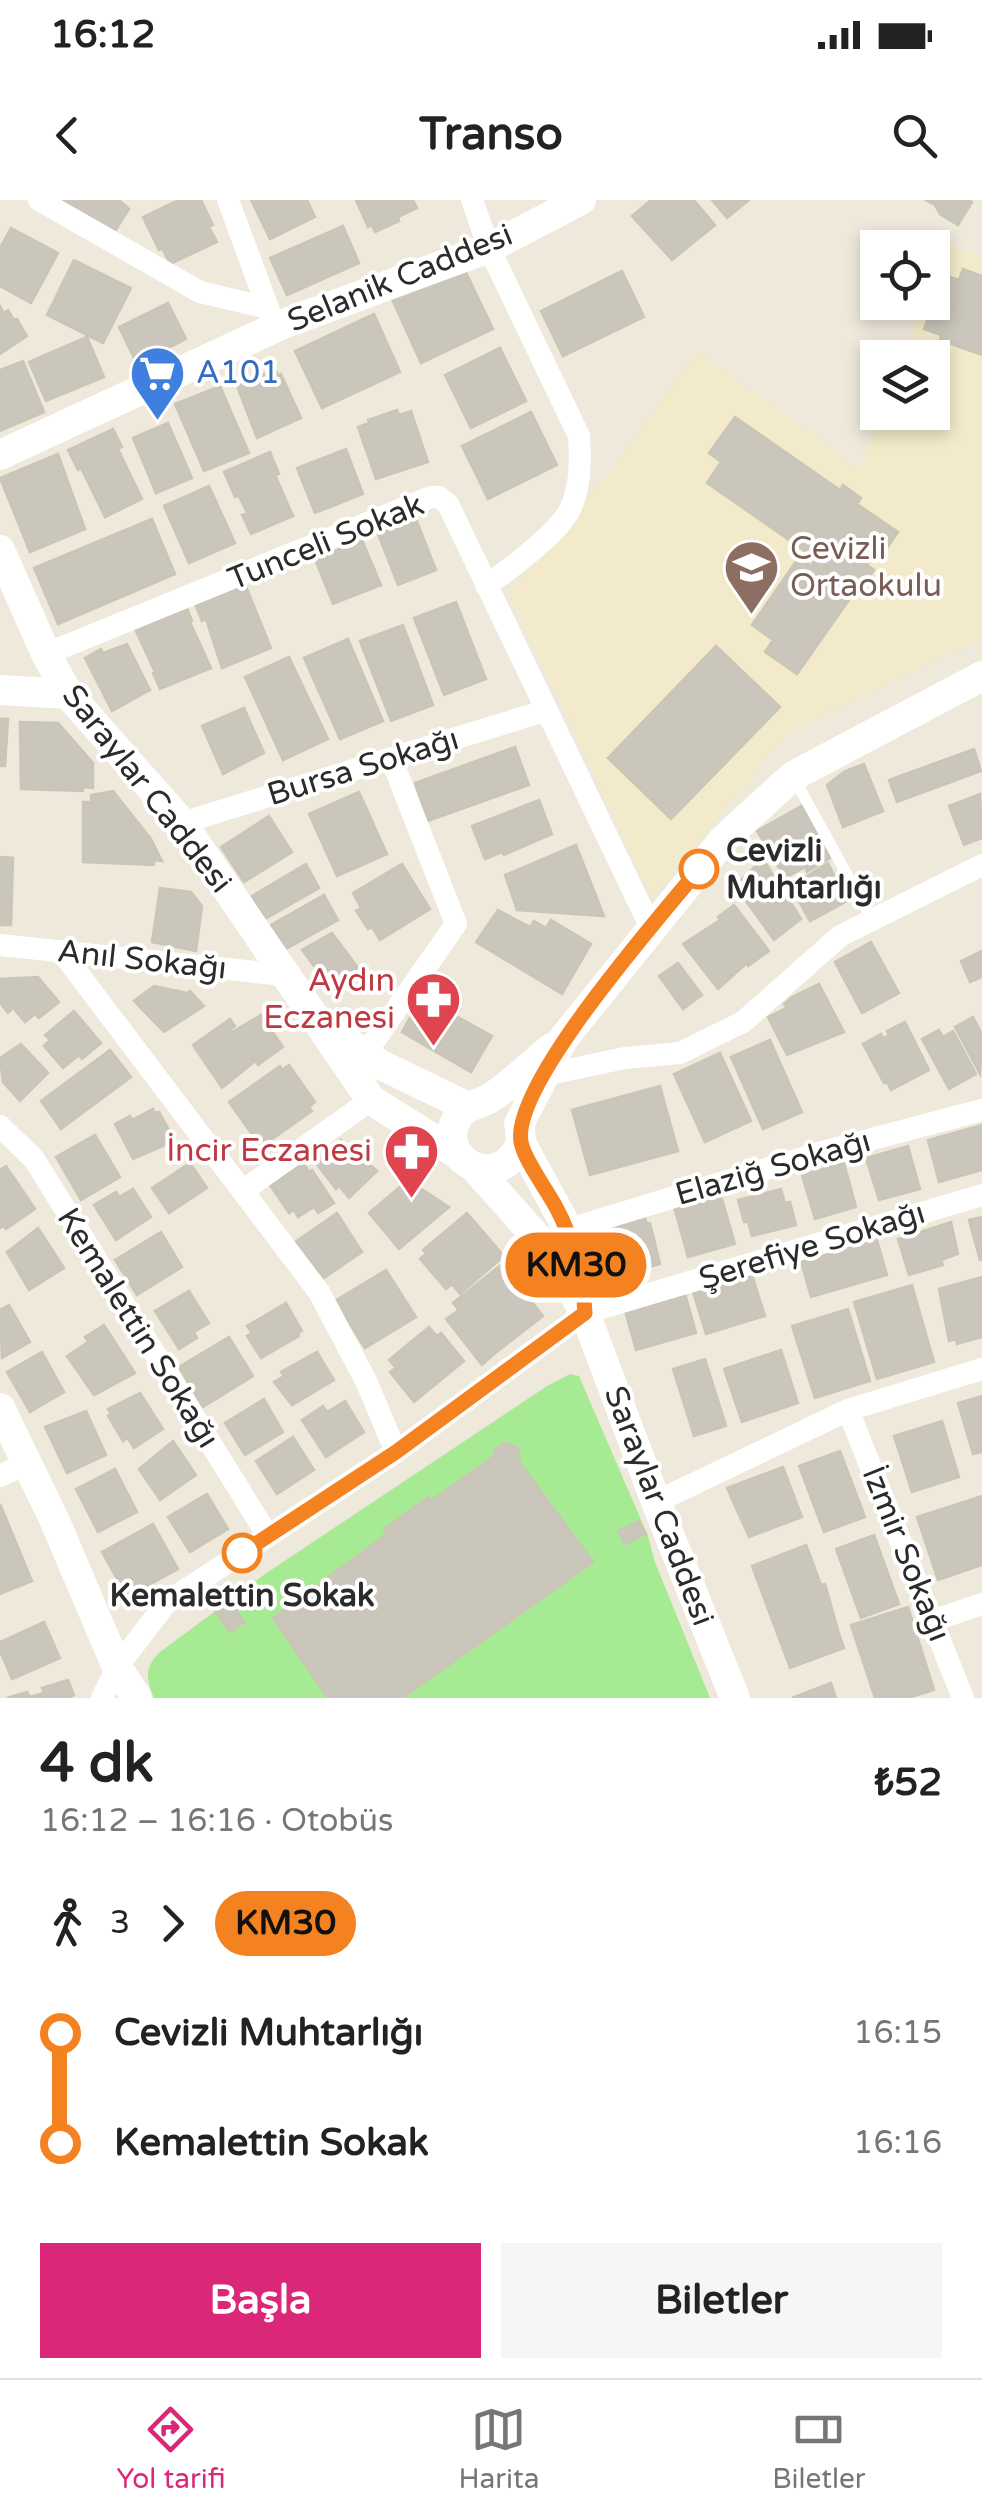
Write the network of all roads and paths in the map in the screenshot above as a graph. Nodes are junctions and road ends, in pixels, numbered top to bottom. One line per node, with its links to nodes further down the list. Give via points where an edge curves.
1 (39, 200): 6 (street, via 200,292)
2 (228, 200): 6 (street)
3 (472, 200): 5 (street)
4 (581, 200): 5 (street, Selanik Caddesi)
5 (490, 248): 6 (street, Selanik Caddesi); 9 (street, via 579,436 581,467 568,513 518,564)
6 (272, 318): 7 (street, Selanik Caddesi)
7 (0, 455)
8 (0, 550): 10 (street, Saraylar Caddesi)
9 (486, 585): 10 (street, Tunceli Sokak, via 448,504 431,498); 14 (street, Tunceli Sokak)
10 (46, 654): 13 (street, Saraylar Caddesi)
11 (976, 681): 16 (street)
12 (0, 690): 13 (street)
13 (68, 694): 17 (street, Saraylar Caddesi)
14 (544, 711): 15 (street, Bursa Sokağı); 20 (street, Tunceli Sokak)
15 (390, 758): 17 (street, Bursa Sokağı); 26 (street, via 456,924)
16 (793, 776): 19 (lane); 20 (street, via 724,840)
17 (182, 823): 23 (street, Saraylar Caddesi)
18 (982, 865): 19 (street)
19 (872, 920): 27 (street, via 840,936 743,1022 680,1053)
20 (650, 928): 25 (street)
21 (0, 945): 22 (street, Anıl Sokağı)
22 (61, 952): 23 (street, Anıl Sokağı); 34 (street)
23 (284, 975): 24 (street, Saraylar Caddesi)
24 (312, 1018): 26 (street, Saraylar Caddesi); 28 (street, Saraylar Caddesi)
25 (563, 1039): 27 (street); 29 (street)
26 (365, 1054): 29 (street, Saraylar Caddesi)
27 (544, 1075): 32 (street)
28 (371, 1100): 33 (street, Saraylar Caddesi); 34 (street)
29 (476, 1104): 32 (street, via 506,1107); 33 (street, via 454,1124 454,1146)
30 (982, 1110): 36 (street, Elaziğ Sokağı)
31 (0, 1126): 44 (street, Kemalettin Sokağı, via 34,1159)
32 (520, 1133): 33 (street, via 508,1163 486,1170); 36 (street, Saraylar Caddesi)
33 (467, 1162): 37 (street, Saraylar Caddesi, via 548,1250)
34 (244, 1190): 41 (street, via 319,1292)
35 (982, 1194): 37 (street, Şerefiye Sokağı)
36 (566, 1230): 37 (street, Saraylar Caddesi)
37 (585, 1313): 41 (street, Şerefiye Sokağı); 43 (street, Saraylar Caddesi)
38 (982, 1369): 40 (street)
39 (0, 1408): 42 (street)
40 (848, 1410): 43 (street); 46 (street, İzmir Sokağı)
41 (396, 1452): 44 (street, Şerefiye Sokağı)
42 (14, 1470): 47 (street)
43 (656, 1502): 50 (street, Saraylar Caddesi)
44 (268, 1536): 47 (street, Şerefiye Sokağı, via 167,1602)
45 (982, 1604): 46 (street)
46 (932, 1620): 51 (street, İzmir Sokağı)
47 (117, 1667): 48 (street, Şerefiye Sokağı); 49 (street)
48 (102, 1698)
49 (137, 1698)
50 (735, 1698)
51 (963, 1698)

